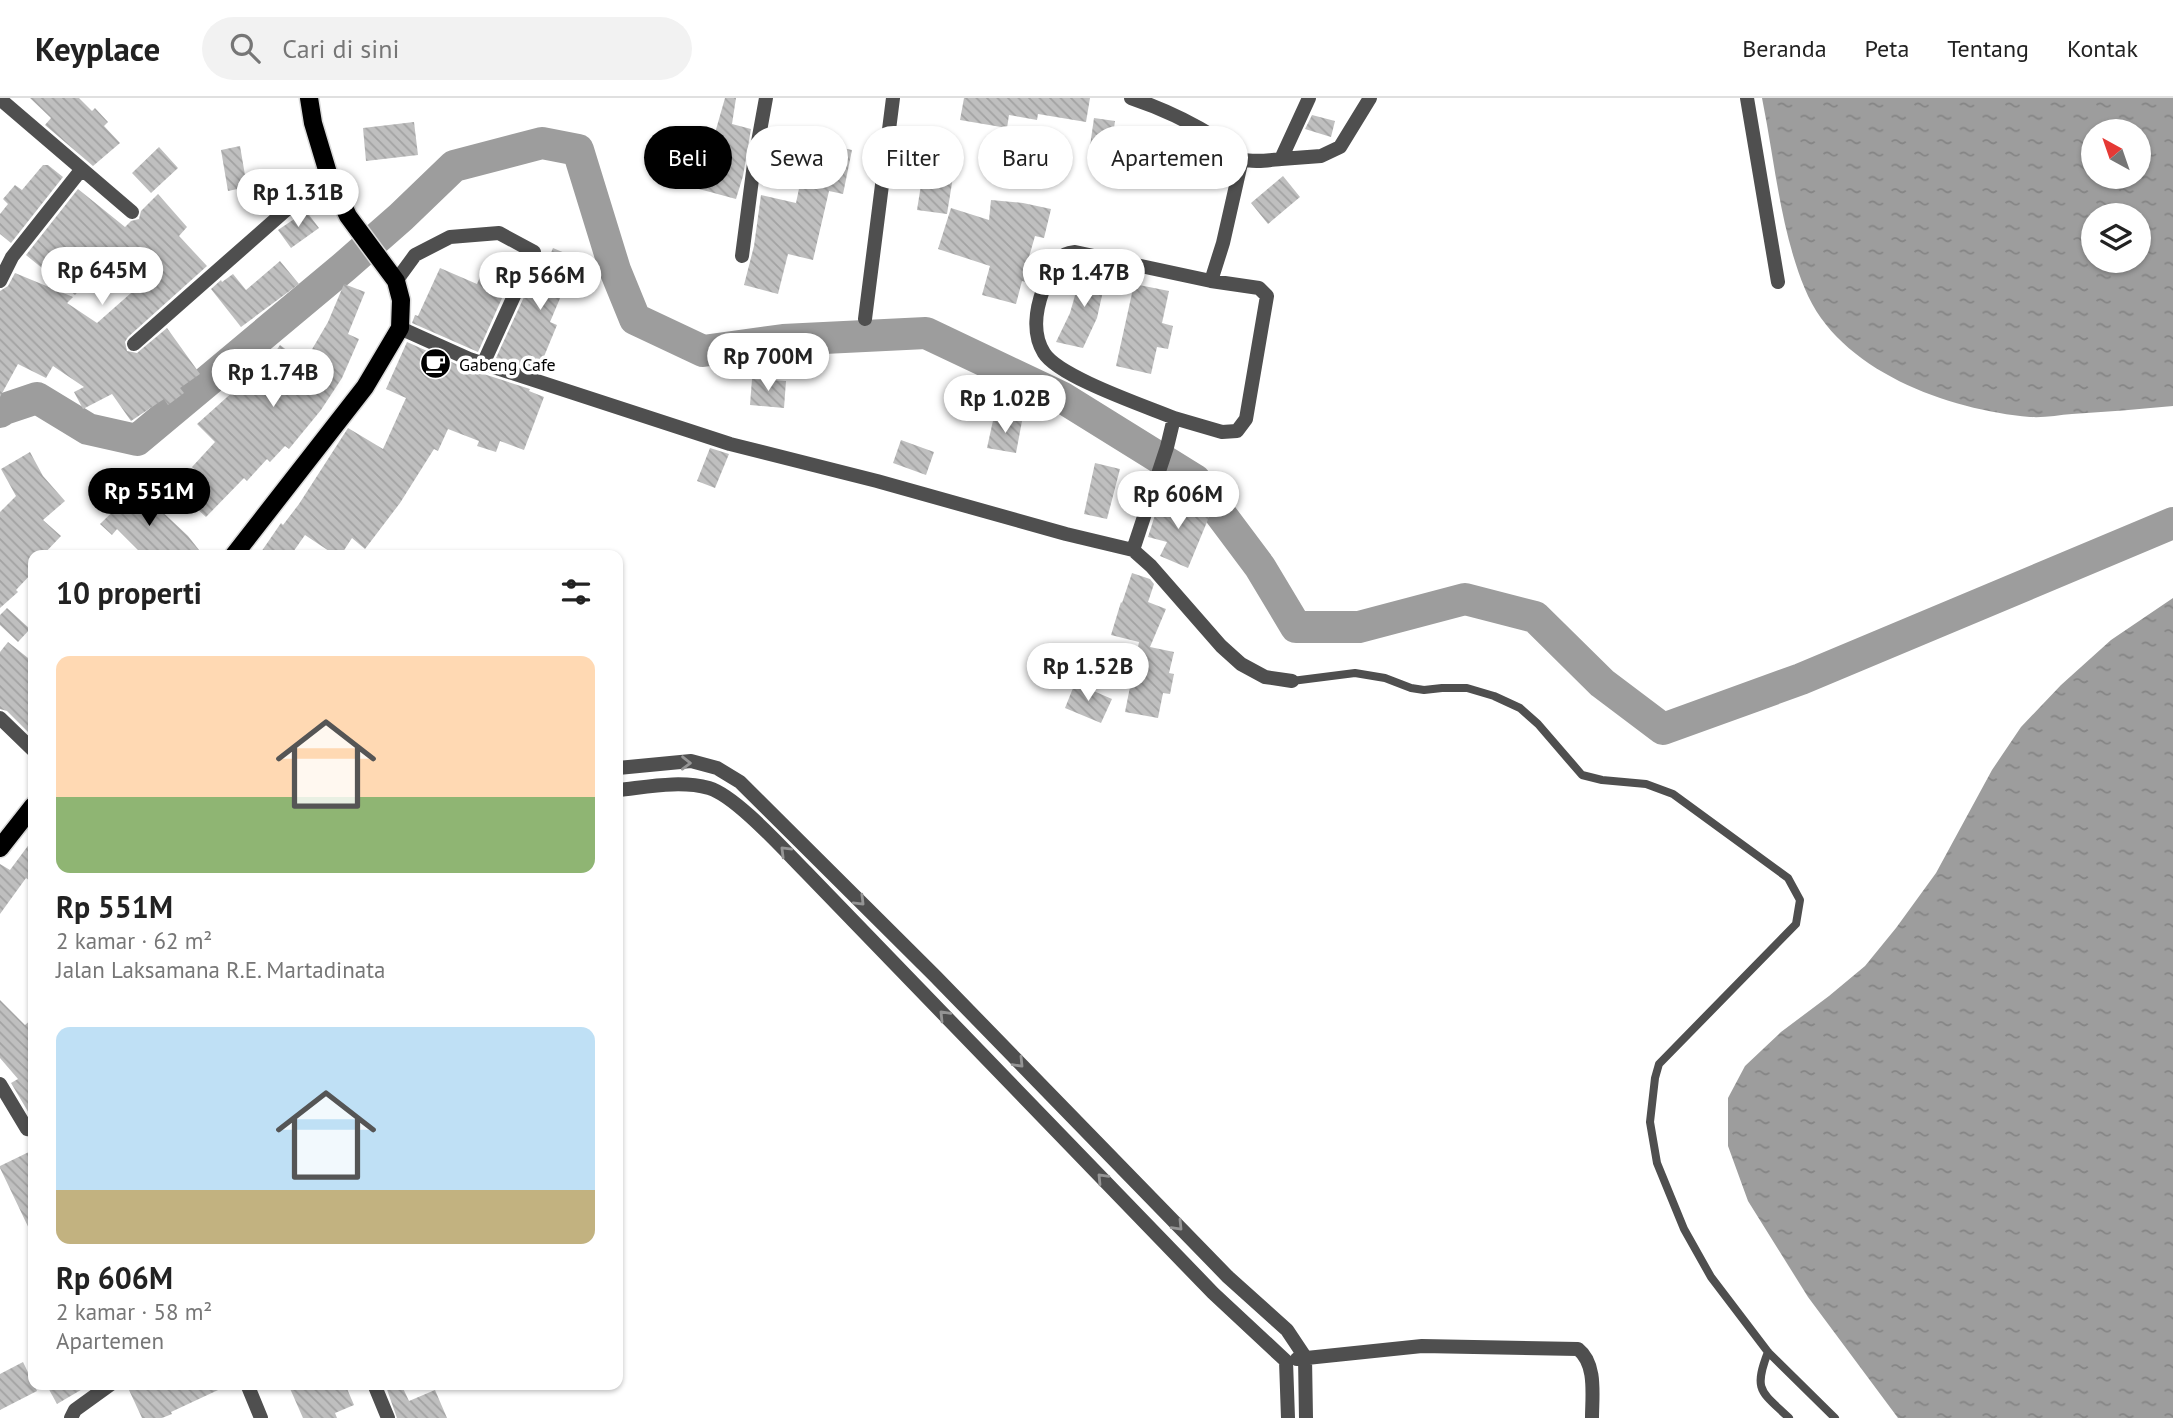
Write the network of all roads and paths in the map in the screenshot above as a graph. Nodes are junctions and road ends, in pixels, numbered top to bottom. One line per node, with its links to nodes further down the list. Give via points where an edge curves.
1 (309, 98): 14 (main road)
2 (766, 98): 18 (street)
3 (893, 98): 9 (street)
4 (1131, 98): 10 (street)
5 (1309, 98): 11 (street)
6 (1370, 98): 11 (street, via 1340,146 1321,156)
7 (1747, 98): 22 (street)
8 (2, 106): 13 (street)
9 (888, 126)
10 (1196, 126)
11 (1281, 159): 12 (street)
12 (1248, 160)
13 (82, 170): 17 (street); 20 (street, via 12,257)
14 (328, 173): 19 (main road, via 348,216); 25 (street)
15 (880, 189): 23 (street)
16 (1235, 189): 21 (street)
17 (132, 212)
18 (742, 256)
19 (391, 274): 24 (main road, via 401,300); 26 (street, via 450,237 499,233 534,252)
20 (0, 281)
21 (1211, 281): 27 (street, via 1259,288 1267,296 1246,419 1237,431 1222,432); 27 (street, via 1066,253 1051,266 1037,306 1037,334 1051,361 1087,383)
22 (1778, 282)
23 (865, 319)
24 (400, 328): 26 (street); 28 (main road, via 365,387)
25 (134, 344)
26 (484, 364): 29 (street, via 730,444)
27 (1174, 418): 29 (street)
28 (238, 550)
29 (1133, 550): 30 (street, via 1241,664 1265,677)
30 (1292, 681): 43 (lane, via 1355,673 1411,688 1467,688 1494,696 1520,708 1583,775 1646,784 1673,794 1788,878 1800,900 1796,924 1659,1064 1650,1122 1657,1163 1684,1229 1711,1277)
31 (0, 718): 32 (street)
32 (28, 745)
33 (623, 768): 37 (street, one-way to 37, via 691,761 717,768 740,782)
34 (623, 790): 38 (street, one-way to 34, via 744,811 711,789 679,784)
35 (28, 812): 36 (main road)
36 (0, 848)
37 (935, 976): 38 (street); 41 (street, one-way to 41)
38 (919, 989): 42 (street, one-way to 38)
39 (0, 1084): 40 (street)
40 (28, 1129)
41 (1228, 1277): 42 (street); 44 (street, via 1287,1330)
42 (1213, 1293): 45 (street)
43 (1769, 1352): 55 (lane, via 1760,1387); 56 (lane)
44 (1306, 1357): 45 (street); 53 (street); 54 (street, via 1422,1346 1578,1349 1591,1367)
45 (1286, 1362): 52 (street)
46 (103, 1390): 49 (street)
47 (249, 1390): 50 (street)
48 (376, 1390): 51 (street)
49 (71, 1418)
50 (261, 1418)
51 (388, 1418)
52 (1287, 1418)
53 (1306, 1418)
54 (1592, 1418)
55 (1789, 1418)
56 (1835, 1418)

